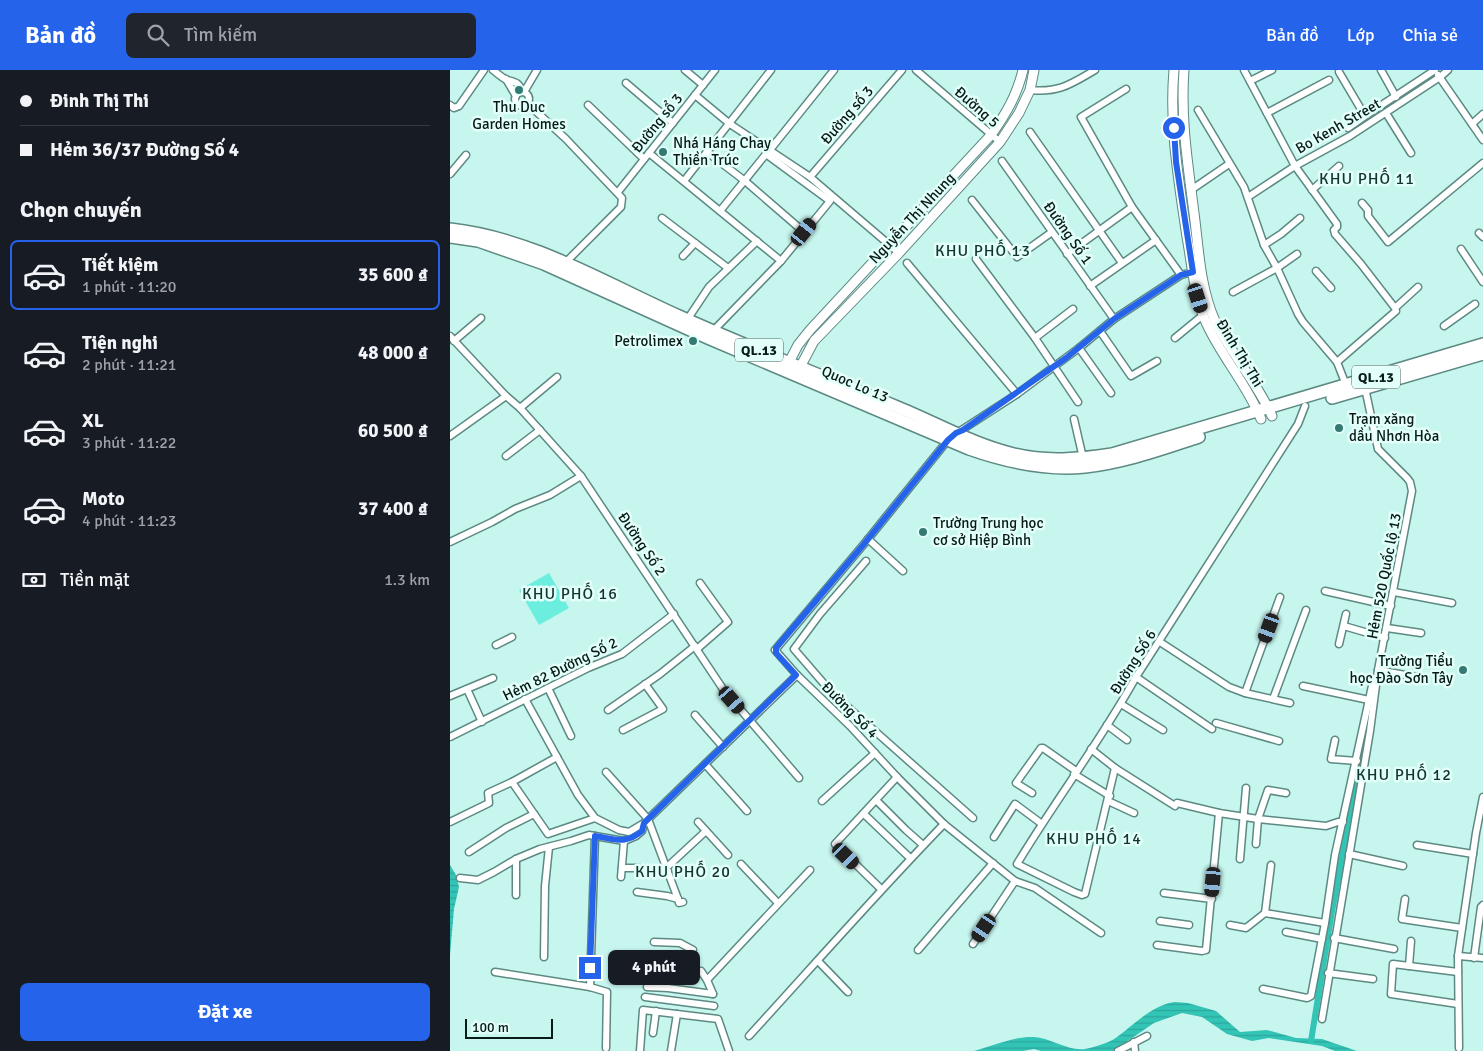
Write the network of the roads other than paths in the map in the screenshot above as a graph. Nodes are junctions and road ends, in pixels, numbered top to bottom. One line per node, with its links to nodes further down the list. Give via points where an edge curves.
1 (484, 70): 32 (street, via 459,106 454,108)
2 (493, 70): 28 (street)
3 (537, 70): 28 (street)
4 (685, 70): 25 (street)
5 (715, 70): 25 (street, Đường sổ 3)
6 (771, 70): 40 (street)
7 (834, 70): 47 (street)
8 (902, 70): 59 (street, Đường số 3)
9 (916, 70): 44 (street, Đường 5)
10 (1023, 70): 44 (street, Nguyễn Thị Nhung, via 1015,97)
11 (1034, 70): 27 (street, Nguyễn Thị Nhung)
12 (1095, 70): 27 (street, via 1060,89)
13 (1174, 70): 95 (street, Đinh Thị Thi, via 1176,162)
14 (1184, 70): 62 (street, Đinh Thị Thi, via 1184,133)
15 (1244, 70): 23 (street)
16 (1272, 70): 23 (street)
17 (1381, 70): 30 (street)
18 (1435, 70): 21 (street); 30 (street)
19 (1448, 70): 21 (street, Bo Kenh Street)
20 (1339, 72): 38 (street)
21 (1440, 77): 36 (street, Bo Kenh Street); 41 (street)
22 (1329, 80): 35 (street)
23 (1250, 81): 35 (street)
24 (626, 83): 39 (street)
25 (703, 85): 29 (street, Đường sổ 3)
26 (1126, 88): 68 (street, via 1081,117)
27 (1030, 90): 46 (street, Nguyễn Thị Nhung, via 1020,113)
28 (520, 93): 31 (street, via 529,97); 31 (street, via 515,101 519,105)
29 (695, 95): 39 (street, Đường sổ 3); 40 (street)
30 (1396, 97): 38 (street)
31 (527, 103): 64 (street)
32 (450, 105)
33 (588, 105): 52 (street)
34 (1198, 110): 55 (street)
35 (1267, 113): 56 (street)
36 (1386, 113): 50 (street); 56 (street, Bo Kenh Street)
37 (1483, 114): 41 (street)
38 (1365, 116): 42 (street)
39 (673, 123): 49 (street, Đường sổ 3)
40 (730, 124): 47 (street); 48 (street)
41 (1472, 124): 45 (street)
42 (1348, 128)
43 (1030, 132): 73 (street)
44 (991, 135): 46 (street, Đường 5); 80 (street, Nguyễn Thị Nhung)
45 (1483, 140)
46 (1000, 142): 83 (street, Nguyễn Thị Nhung)
47 (769, 151): 59 (street)
48 (707, 152): 60 (street); 61 (street)
49 (649, 153): 52 (street, Đường sổ 3); 60 (street)
50 (1412, 153)
51 (466, 155): 58 (street)
52 (644, 159): 64 (street, Đường sổ 3)
53 (1002, 161): 75 (street, Đường Số 1)
54 (1483, 163): 67 (street, via 1388,242)
55 (1229, 164): 62 (street); 65 (street)
56 (1295, 166): 63 (street); 65 (street, Bo Kenh Street)
57 (1339, 166): 63 (street)
58 (450, 174)
59 (810, 177): 80 (street)
60 (684, 181): 69 (street)
61 (745, 181): 69 (street); 74 (street); 74 (street, via 766,154 830,201)
62 (1190, 190): 132 (street, Đinh Thị Thi, via 1209,304)
63 (1312, 190): 104 (street, via 1337,224 1335,234)
64 (618, 192): 91 (street, Đường sổ 3, via 622,198 621,207)
65 (1248, 197): 81 (street)
66 (972, 200): 75 (street, via 1017,257)
67 (1362, 203)
68 (1132, 207): 73 (street); 77 (street)
69 (720, 211): 78 (street)
70 (662, 218): 79 (street)
71 (1300, 218): 81 (street)
72 (450, 228): 91 (highway, Quoc Lo 13 / QL.13, via 502,239)
73 (1100, 231): 84 (street); 90 (street)
74 (804, 232): 88 (street)
75 (1052, 232): 84 (street, Đường Số 1)
76 (450, 237): 91 (highway, Quoc Lo 13 / QL.13, via 478,241)
77 (1156, 240): 90 (street); 96 (street)
78 (756, 241): 88 (street); 92 (street)
79 (695, 243): 86 (street); 92 (street)
80 (890, 245): 83 (street); 120 (street, Nguyễn Thị Nhung, via 810,330)
81 (1264, 245): 93 (street)
82 (1460, 249): 97 (street)
83 (899, 253): 122 (street, Nguyễn Thị Nhung, via 814,341)
84 (1067, 254): 98 (street, Đường Số 1)
85 (1297, 254): 93 (street)
86 (683, 256)
87 (976, 259): 112 (street)
88 (780, 261): 110 (street)
89 (907, 263): 127 (street)
90 (1122, 264): 98 (street)
91 (562, 266): 108 (highway, Quoc Lo 13 / QL.13); 120 (highway, Quoc Lo 13 / QL.13, via 696,332)
92 (728, 268): 108 (street, via 709,287)
93 (1277, 268): 101 (street); 119 (street, via 1303,322)
94 (1316, 271): 100 (street)
95 (1193, 272): 96 (street); 105 (street, Đinh Thị Thi)
96 (1181, 275): 107 (street)
97 (1483, 282)
98 (1090, 286): 107 (street, Đường Số 1)
99 (1418, 287): 104 (street)
100 (1330, 288)
101 (1233, 292)
102 (1475, 304): 109 (street)
103 (1073, 309): 112 (street)
104 (1396, 309): 119 (street)
105 (1203, 315): 113 (street); 132 (street, Đinh Thị Thi, via 1217,344)
106 (481, 318): 114 (street)
107 (1114, 319): 111 (street)
108 (687, 320): 110 (highway, Quoc Lo 13 / QL.13)
109 (1444, 326)
110 (713, 331): 120 (highway, Quoc Lo 13 / QL.13)
111 (1100, 331): 116 (street); 118 (street, via 1131,376)
112 (1035, 338): 121 (street)
113 (1175, 338)
114 (452, 339): 128 (street, Đường Số 2)
115 (1483, 344): 124 (highway, Quoc Lo 13 / QL.13)
116 (1079, 348): 121 (street); 126 (street)
117 (1483, 354): 125 (highway, Quoc Lo 13 / QL.13)
118 (1157, 361)
119 (1337, 362): 124 (street)
120 (787, 366): 122 (highway, Quoc Lo 13 / QL.13)
121 (1054, 367): 127 (street); 129 (street)
122 (798, 371): 136 (highway, Quoc Lo 13 / QL.13)
123 (557, 377): 131 (street)
124 (1346, 385): 132 (highway, Quoc Lo 13 / QL.13)
125 (1365, 388): 130 (highway, Quoc Lo 13 / QL.13); 146 (street, Hẻm 520 Quốc lộ 13, via 1378,449 1412,487)
126 (1111, 393)
127 (1017, 394): 136 (street)
128 (506, 396): 131 (street, Đường Số 2); 135 (street)
129 (1078, 402)
130 (1305, 406): 132 (highway, Quoc Lo 13 / QL.13); 160 (street, Đường Số 6, via 1298,424)
131 (520, 408): 134 (street, Đường Số 2)
132 (1265, 414): 136 (highway, Quoc Lo 13 / QL.13, via 1135,457 1084,467 1059,468 1011,462 969,449); 138 (highway, Quoc Lo 13 / QL.13, via 1132,449)
133 (1074, 419): 138 (street)
134 (540, 430): 137 (street); 139 (street, Đường Số 2)
135 (450, 436)
136 (952, 436): 138 (highway, Quoc Lo 13 / QL.13, via 1014,454 1047,459); 140 (street, Đường Số 4)
137 (506, 456)
138 (1083, 458)
139 (581, 476): 141 (street, via 550,495); 152 (street, Đường Số 2)
140 (868, 539): 143 (street); 149 (street, Đường Số 4)
141 (450, 542)
142 (866, 561): 153 (street)
143 (902, 571)
144 (700, 583): 163 (street, via 728,622)
145 (1325, 591): 150 (street)
146 (1394, 592): 148 (street); 150 (street, Hẻm 520 Quốc lộ 13)
147 (1280, 597): 174 (street)
148 (1452, 603)
149 (812, 605): 153 (street); 165 (street, Đường Số 4, via 775,650)
150 (1391, 606): 156 (street, Hẻm 520 Quốc lộ 13)
151 (1306, 610): 177 (street)
152 (674, 614): 163 (street, Đường Số 2); 172 (street, Hẻm 82 Đường Số 2, via 622,654)
153 (820, 614): 219 (street, via 794,648 832,693)
154 (1346, 614): 155 (street)
155 (1344, 626): 159 (street); 161 (street)
156 (1387, 628): 157 (street); 159 (street, Hẻm 520 Quốc lộ 13)
157 (1422, 633)
158 (512, 637): 162 (street)
159 (1385, 638): 164 (street, Hẻm 520 Quốc lộ 13)
160 (1160, 642): 166 (street, Đường Số 6); 174 (street, via 1229,687)
161 (1339, 644)
162 (496, 645)
163 (696, 648): 170 (street); 183 (street, Đường Số 2, via 723,689)
164 (1378, 670): 168 (street, Hẻm 520 Quốc lộ 13); 169 (street)
165 (796, 675): 183 (street); 195 (street, Đường Số 4)
166 (1136, 677): 180 (street, Đường Số 6); 192 (street, via 1214,726)
167 (493, 678): 173 (street)
168 (1377, 678): 178 (street); 236 (street, Hẻm 520 Quốc lộ 13)
169 (1421, 678)
170 (645, 684): 181 (street); 186 (street, via 663,709)
171 (1303, 686): 178 (street)
172 (548, 688): 176 (street, Hẻm 82 Đường Số 2); 188 (street)
173 (467, 689): 175 (street); 184 (street)
174 (1245, 693): 177 (street)
175 (450, 696)
176 (526, 699): 184 (street, Hẻm 82 Đường Số 2); 196 (street)
177 (1273, 699): 179 (street)
178 (1369, 700): 197 (street)
179 (1290, 703)
180 (1121, 704): 185 (street, Đường Số 6); 187 (street)
181 (608, 710)
182 (695, 715): 193 (street)
183 (750, 720): 193 (street); 203 (street, Đường Số 2)
184 (482, 722): 189 (street, Hẻm 82 Đường Số 2)
185 (1107, 725): 190 (street); 194 (street, Đường Số 6)
186 (623, 730)
187 (1163, 730)
188 (571, 736)
189 (450, 737)
190 (1127, 740)
191 (1335, 740): 197 (street, via 1331,759)
192 (1279, 741)
193 (723, 747): 198 (street)
194 (1091, 749): 199 (street); 201 (street, Đường Số 6)
195 (875, 753): 202 (street, Đường Số 4); 211 (street)
196 (557, 757): 204 (street); 218 (street)
197 (1357, 761): 224 (street)
198 (705, 764): 212 (street); 221 (street)
199 (1115, 768): 209 (street); 214 (street, via 1176,804)
200 (606, 772): 221 (street)
201 (1075, 773): 206 (street, via 1041,748 1016,783); 209 (street); 226 (street, Đường Số 6)
202 (897, 777): 210 (street); 225 (street, Đường Số 4)
203 (798, 778)
204 (512, 782): 215 (street); 222 (street, via 488,793 490,802 487,805)
205 (1246, 788): 217 (street)
206 (1032, 793)
207 (1286, 793): 220 (street, via 1268,790)
208 (1483, 797): 237 (street)
209 (1109, 798): 213 (street); 226 (street, Đường Số 6, via 1085,894 1074,892 1017,864)
210 (876, 800): 216 (street); 232 (street)
211 (822, 801)
212 (747, 811)
213 (1134, 813)
214 (1219, 813): 217 (street); 256 (street)
215 (534, 814): 218 (street, via 548,834); 235 (street)
216 (864, 814): 239 (street); 252 (street, via 835,844)
217 (1243, 817): 220 (street); 241 (street)
218 (595, 818): 221 (street, via 629,832)
219 (973, 818)
220 (1258, 819): 224 (street, via 1326,826); 231 (street)
221 (646, 821): 230 (street, via 642,831); 247 (street)
222 (450, 822)
223 (698, 822): 227 (street)
224 (1343, 822): 262 (street)
225 (944, 824): 232 (street); 242 (street, Đường Số 4)
226 (1042, 824): 229 (street, via 1015,804)
227 (706, 830): 238 (street); 247 (street)
228 (595, 836): 230 (street); 234 (street); 289 (street)
229 (994, 837)
230 (624, 841): 246 (street)
231 (1256, 844)
232 (923, 845): 239 (street)
233 (1417, 845): 237 (street)
234 (548, 848): 240 (street); 278 (street)
235 (469, 852)
236 (1349, 854): 245 (street); 268 (street, Hẻm 520 Quốc lộ 13)
237 (1473, 854): 265 (street)
238 (728, 855)
239 (910, 858): 252 (street)
240 (516, 859): 250 (street, via 478,880); 255 (street)
241 (1240, 859)
242 (992, 863): 251 (street, Đường Số 4); 276 (street)
243 (741, 864): 258 (street)
244 (1271, 866): 260 (street)
245 (1403, 866)
246 (622, 868): 247 (street); 249 (street)
247 (667, 869): 253 (street, via 680,901)
248 (810, 870): 258 (street)
249 (621, 877)
250 (460, 878)
251 (1015, 881): 267 (street, Đường Số 4, via 1035,888); 272 (street)
252 (881, 889): 281 (street)
253 (636, 892)
254 (1164, 893): 256 (street)
255 (516, 894)
256 (1212, 899): 273 (street, via 1205,951)
257 (1405, 899): 265 (street, via 1402,919)
258 (778, 903): 288 (street)
259 (1483, 905): 279 (street)
260 (1265, 913): 262 (street); 264 (street, via 1246,928)
261 (1160, 921): 263 (street)
262 (1325, 923): 269 (street)
263 (1189, 925)
264 (1230, 925)
265 (1462, 928): 277 (street)
266 (1286, 932): 269 (street)
267 (1101, 933)
268 (1334, 938): 274 (street); 285 (street, Hẻm 520 Quốc lộ 13)
269 (1322, 939): 291 (street, via 1310,998)
270 (1411, 941): 282 (street)
271 (654, 942): 275 (street, via 680,943)
272 (973, 944)
273 (1158, 945)
274 (1394, 949)
275 (693, 950)
276 (918, 950)
277 (1458, 956): 279 (street); 286 (street)
278 (544, 957)
279 (1474, 958): 280 (street)
280 (1483, 958)
281 (818, 961): 292 (street); 300 (street)
282 (1409, 966): 286 (street); 294 (street, via 1393,964 1391,994)
283 (701, 971): 288 (street)
284 (495, 972): 289 (street)
285 (1328, 972): 287 (street); 298 (street, Hẻm 520 Quốc lộ 13)
286 (1458, 972): 294 (street)
287 (1373, 979)
288 (707, 980): 290 (street, via 713,994)
289 (590, 987): 303 (street, via 607,992)
290 (647, 987)
291 (1263, 990)
292 (848, 992)
293 (645, 997): 295 (street)
294 (1458, 1004): 304 (street)
295 (714, 1006)
296 (656, 1011): 297 (street); 299 (street); 305 (street, via 642,1011)
297 (677, 1014): 306 (street); 307 (street, via 718,1019)
298 (1322, 1019)
299 (653, 1033)
300 (749, 1036)
301 (1147, 1036): 302 (street)
302 (1134, 1042): 308 (street); 309 (street)
303 (606, 1048)
304 (1459, 1048)
305 (640, 1051)
306 (671, 1051)
307 (729, 1051)
308 (1118, 1051)
309 (1136, 1051)

